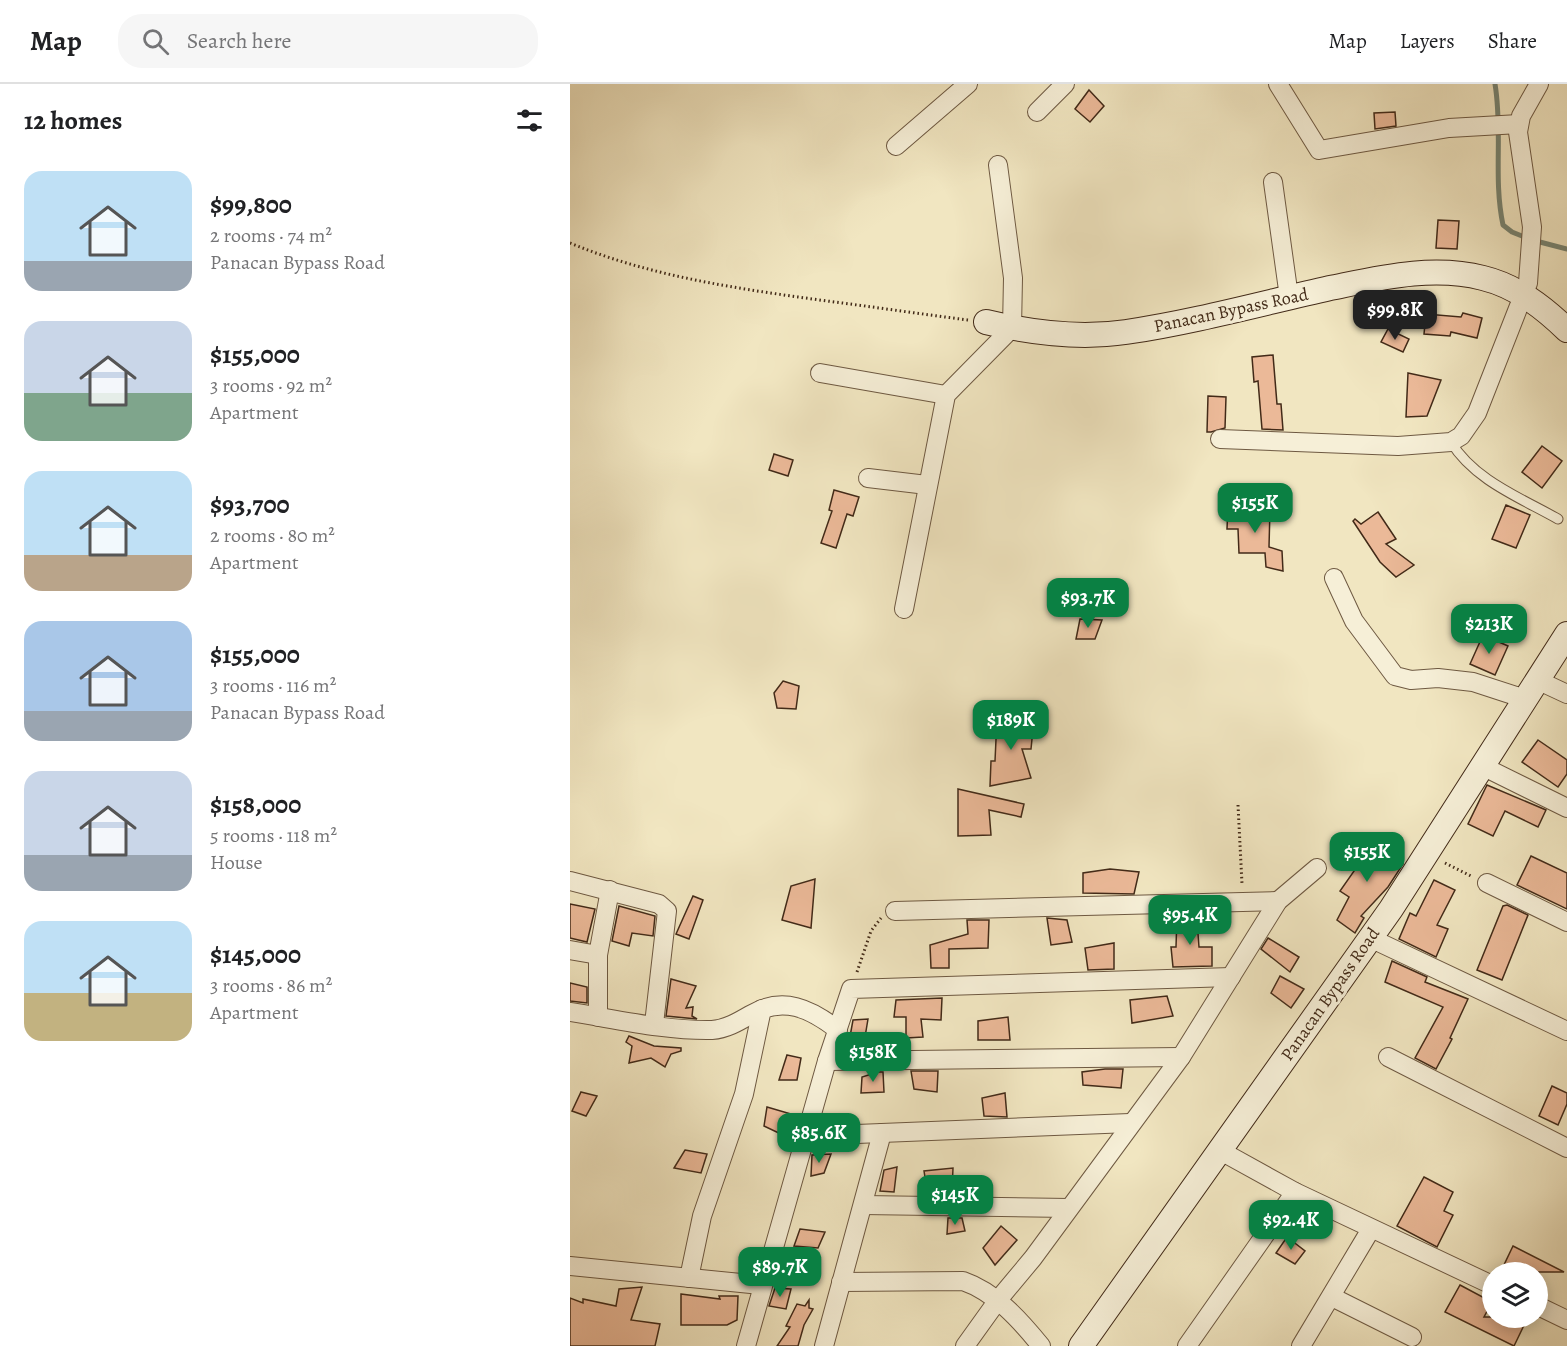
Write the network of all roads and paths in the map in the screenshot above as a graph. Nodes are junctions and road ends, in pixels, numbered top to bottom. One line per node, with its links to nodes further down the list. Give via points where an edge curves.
1 (968, 84): 7 (street)
2 (1065, 84): 5 (street)
3 (1278, 84): 6 (street, via 1319,150 1432,130)
4 (1539, 84): 6 (street)
5 (1036, 112)
6 (1515, 124): 11 (street, via 1532,227 1533,249)
7 (896, 146)
8 (998, 165): 14 (street, via 1012,269)
9 (1273, 182): 12 (street)
10 (570, 243): 13 (path, via 674,276)
11 (1525, 296): 12 (main road, Panacan Bypass Road, via 1484,278 1438,273 1383,278); 15 (main road, Panacan Bypass Road); 19 (street, via 1477,413 1461,436)
12 (1289, 297): 14 (main road, Panacan Bypass Road, via 1125,333 1065,334)
13 (986, 322): 14 (main road, Panacan Bypass Road)
14 (1012, 328): 17 (street)
15 (1567, 330)
16 (820, 373): 17 (street)
17 (945, 395): 21 (street)
18 (1220, 439): 19 (street, via 1398,446)
19 (1451, 442): 22 (lane, via 1480,474)
20 (868, 478): 21 (street)
21 (927, 485): 24 (street)
22 (1558, 519)
23 (1334, 578): 26 (street, via 1354,621 1395,676)
24 (904, 609)
25 (1567, 634): 26 (main road, Panacan Bypass Road)
26 (1531, 690): 27 (street); 28 (main road, Panacan Bypass Road)
27 (1567, 694)
28 (1482, 766): 30 (street); 31 (main road, Panacan Bypass Road)
29 (1238, 805): 37 (path)
30 (1567, 808)
31 (1427, 854): 34 (path); 40 (main road, Panacan Bypass Road)
32 (1317, 868): 36 (street)
33 (570, 880): 35 (street)
34 (1487, 883): 39 (street)
35 (610, 890): 42 (street); 48 (street, via 659,904 667,911)
36 (1278, 901): 37 (street); 43 (street)
37 (1243, 902): 38 (street)
38 (895, 910): 44 (path, via 871,931)
39 (1567, 922)
40 (1370, 938): 50 (street); 58 (main road, Panacan Bypass Road)
41 (570, 950): 42 (street)
42 (598, 955): 47 (street)
43 (1231, 977): 44 (street); 51 (street)
44 (851, 989): 49 (street)
45 (762, 1009): 48 (street, via 714,1030); 49 (street, via 803,1007); 64 (street, via 744,1094 702,1216)
46 (570, 1012): 47 (street)
47 (598, 1017): 48 (street)
48 (654, 1024)
49 (838, 1030): 53 (street)
50 (1567, 1031)
51 (1180, 1057): 53 (street); 54 (street)
52 (1388, 1058): 57 (street)
53 (827, 1061): 56 (street)
54 (1130, 1123): 55 (street); 61 (street)
55 (882, 1133): 56 (street); 60 (street)
56 (807, 1136): 67 (street)
57 (1567, 1148)
58 (1219, 1150): 59 (street); 77 (main road, Panacan Bypass Road)
59 (1295, 1192): 62 (street); 78 (street)
60 (863, 1205): 61 (street); 66 (street)
61 (1069, 1208): 69 (street)
62 (1371, 1229): 65 (street); 68 (street)
63 (570, 1266): 64 (street)
64 (688, 1278): 67 (street)
65 (1482, 1280)
66 (841, 1282): 69 (street, via 955,1280 979,1286); 74 (street)
67 (761, 1285): 73 (street)
68 (1332, 1297): 72 (street); 79 (street)
69 (998, 1300): 75 (street); 76 (street)
70 (1548, 1311): 71 (street)
71 (1567, 1320)
72 (1412, 1337)
73 (746, 1346)
74 (824, 1346)
75 (965, 1346)
76 (1041, 1346)
77 (1081, 1346)
78 (1187, 1346)
79 (1300, 1346)

